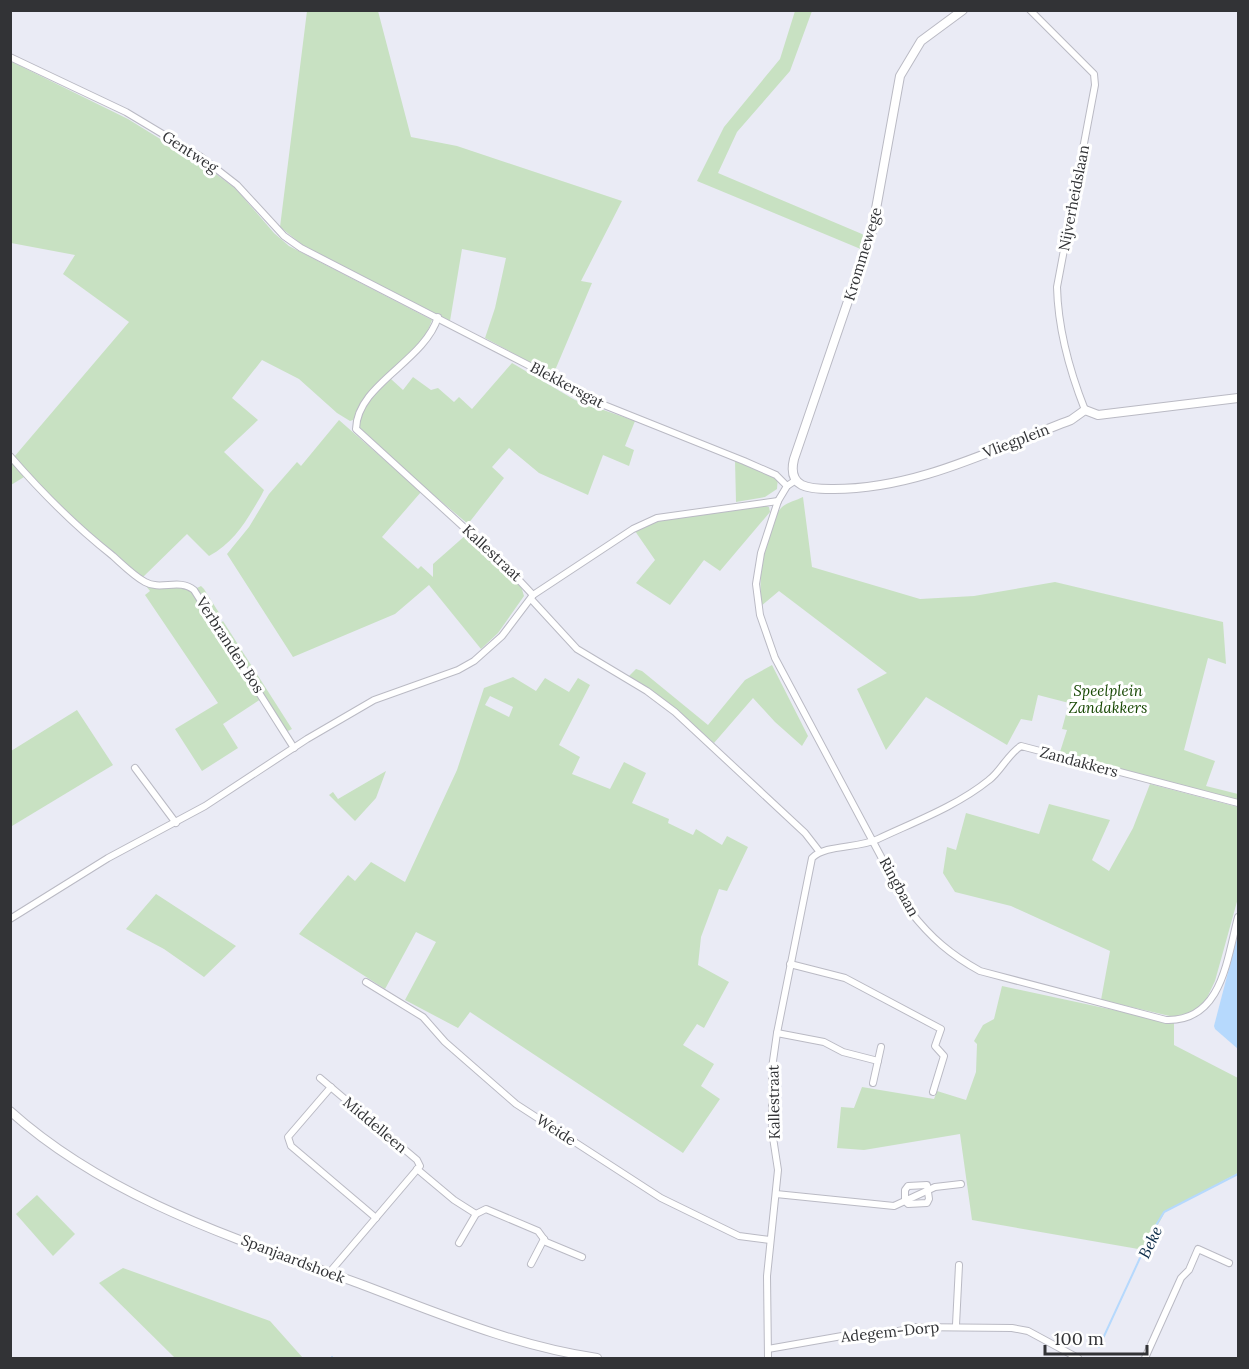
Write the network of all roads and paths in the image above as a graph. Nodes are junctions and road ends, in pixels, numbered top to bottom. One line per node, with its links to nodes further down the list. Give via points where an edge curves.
1 (963, 10): 3 (street, Krommewege)
2 (1030, 10): 8 (street, Nijverheidslaan, via 1094,74 1057,287 1065,344)
3 (949, 14): 10 (street, Krommewege, via 921,41 900,76 872,231 794,459)
4 (10, 57): 5 (street, Gentweg, via 126,112 201,157 237,185 292,243)
5 (351, 273): 6 (street, Blekkersgat)
6 (438, 317): 11 (street, Blekkersgat, via 574,393 765,470 780,477); 13 (street, Kallestraat, via 426,343 368,399 356,429 487,548)
7 (1239, 398): 8 (street, via 1098,415)
8 (1085, 410): 10 (street, Vliegplein, via 1071,420 902,483 821,489 807,488)
9 (10, 456): 14 (street, Verbranden Bos, via 85,534 140,579 151,585 182,584 194,590)
10 (796, 480): 11 (street, Ringbaan)
11 (787, 486): 12 (street, Ringbaan)
12 (778, 501): 13 (street, Kallestraat, via 645,523); 18 (street, Ringbaan, via 761,553 756,584 765,634 800,707)
13 (532, 597): 14 (street, via 502,636 474,661 374,700); 19 (street, Kallestraat, via 577,649 675,712 747,776)
14 (294, 748): 17 (street)
15 (135, 768): 17 (street)
16 (1239, 803): 18 (street, Zandakkers, via 1021,746 973,791)
17 (176, 823): 21 (street, via 108,858)
18 (874, 841): 19 (street, via 855,848); 20 (street, Ringbaan, via 910,911 954,957 980,971 1166,1020 1189,1017 1212,999)
19 (819, 851): 22 (street, Kallestraat, via 812,858)
20 (1239, 916)
21 (10, 919)
22 (790, 964): 24 (street, Kallestraat); 30 (street, via 845,978 940,1029 934,1046 944,1056)
23 (366, 982): 40 (street, Weide, via 423,1017 445,1042 516,1104 661,1198 739,1236)
24 (777, 1033): 26 (street, via 824,1042 838,1051); 35 (street, Kallestraat, via 772,1068)
25 (881, 1047): 26 (street)
26 (878, 1060): 28 (street)
27 (321, 1078): 29 (street, Middelleen)
28 (873, 1083)
29 (331, 1087): 32 (street, Middelleen, via 417,1160); 38 (street, Middelleen, via 288,1137 291,1146)
30 (933, 1092)
31 (10, 1111): 46 (street, Spanjaardshoek, via 103,1179 173,1212)
32 (417, 1169): 37 (street); 38 (street, Middelleen)
33 (961, 1184): 34 (street)
34 (929, 1190): 36 (street); 36 (street, via 927,1203); 36 (street, via 927,1185 908,1186)
35 (776, 1194): 36 (street, via 894,1206); 40 (street, Kallestraat)
36 (905, 1201)
37 (476, 1214): 39 (street, via 486,1209 538,1231); 41 (street)
38 (376, 1218): 46 (street, Middelleen)
39 (543, 1239): 42 (street); 44 (street)
40 (770, 1240): 48 (street, Kallestraat)
41 (459, 1243)
42 (582, 1257)
43 (1229, 1263): 52 (street, via 1198,1249 1189,1270 1180,1278)
44 (531, 1264)
45 (959, 1265): 47 (street)
46 (329, 1273): 49 (street, Spanjaardshoek, via 510,1340)
47 (956, 1325): 48 (street, Adegem-Dorp, via 910,1327); 51 (street, Adegem-Dorp, via 1028,1332)
48 (768, 1349): 50 (street, Kallestraat)
49 (597, 1359)
50 (768, 1359)
51 (1078, 1359)
52 (1144, 1359)

